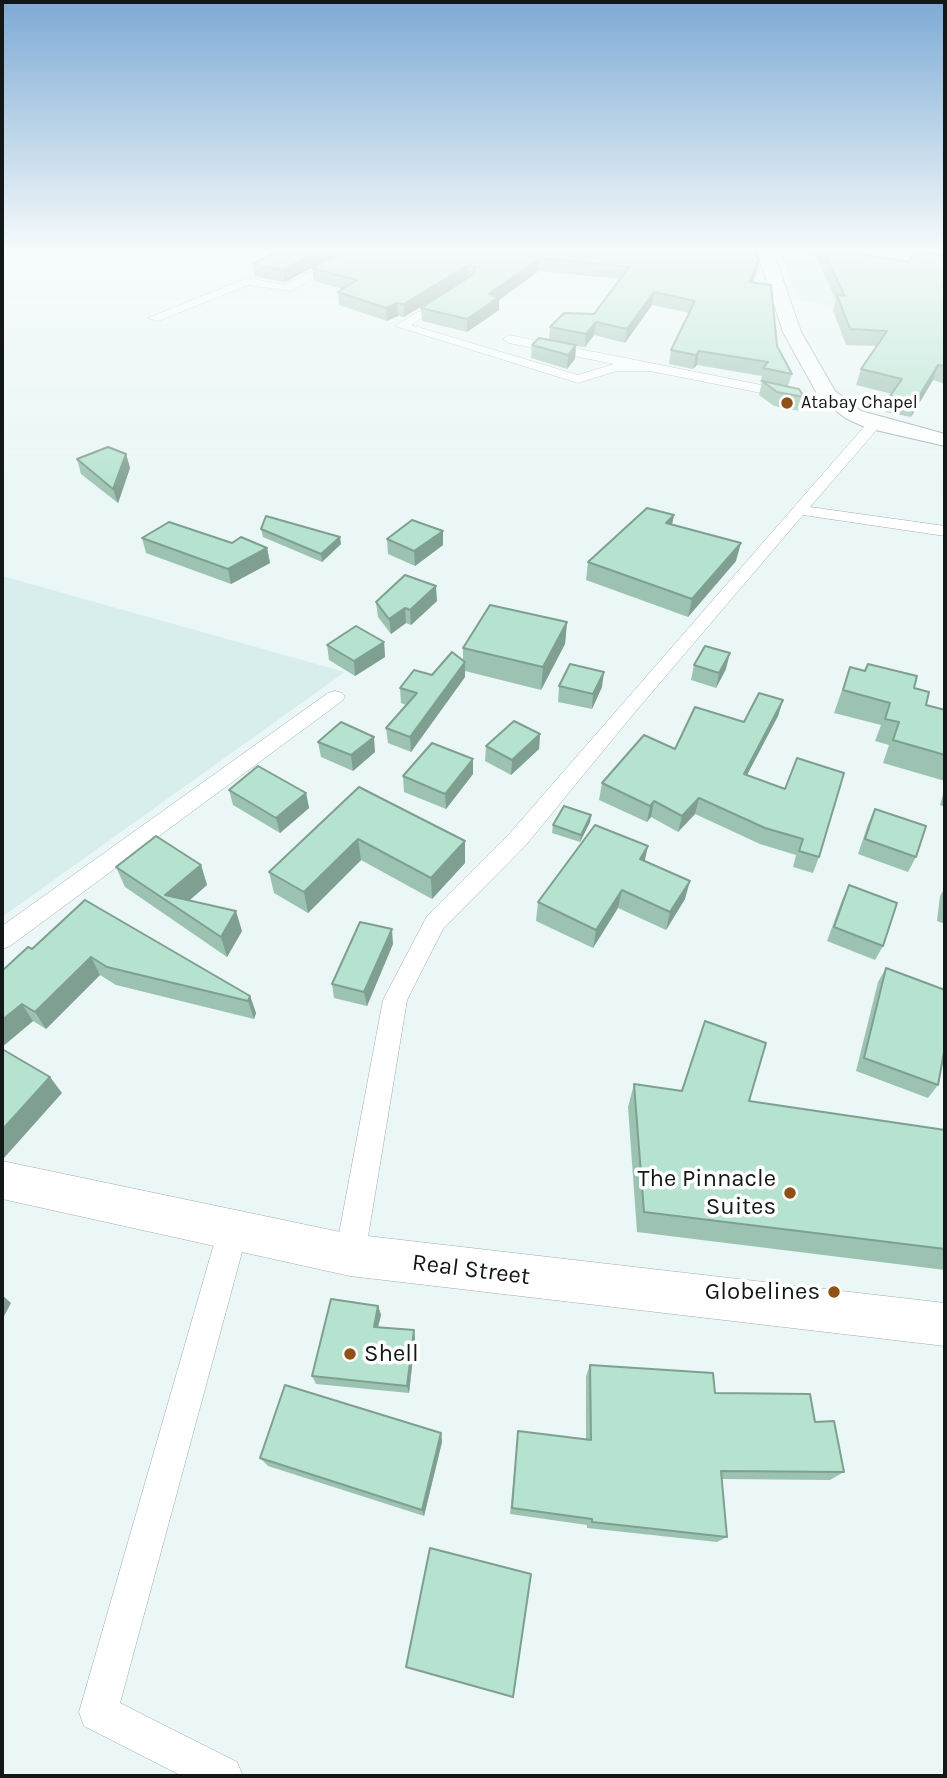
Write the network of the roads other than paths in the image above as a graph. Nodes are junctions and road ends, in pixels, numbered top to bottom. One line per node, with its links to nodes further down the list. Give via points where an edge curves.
1 (425, 334): 4 (street, via 578,379 616,367)
2 (793, 334): 5 (main road, via 818,383)
3 (509, 339): 4 (street)
4 (650, 367): 5 (street)
5 (837, 404): 6 (main road)
6 (875, 423): 7 (main road); 8 (street)
7 (945, 440)
8 (799, 510): 9 (street); 14 (street, via 518,839 435,923 395,1000)
9 (945, 531)
10 (335, 697): 11 (street)
11 (2, 939)
12 (2, 1180): 13 (main road, Real Street)
13 (233, 1230): 14 (main road, Real Street); 16 (street, via 98,1712)
14 (350, 1255): 15 (main road, Real Street)
15 (945, 1325)
16 (223, 1776)

